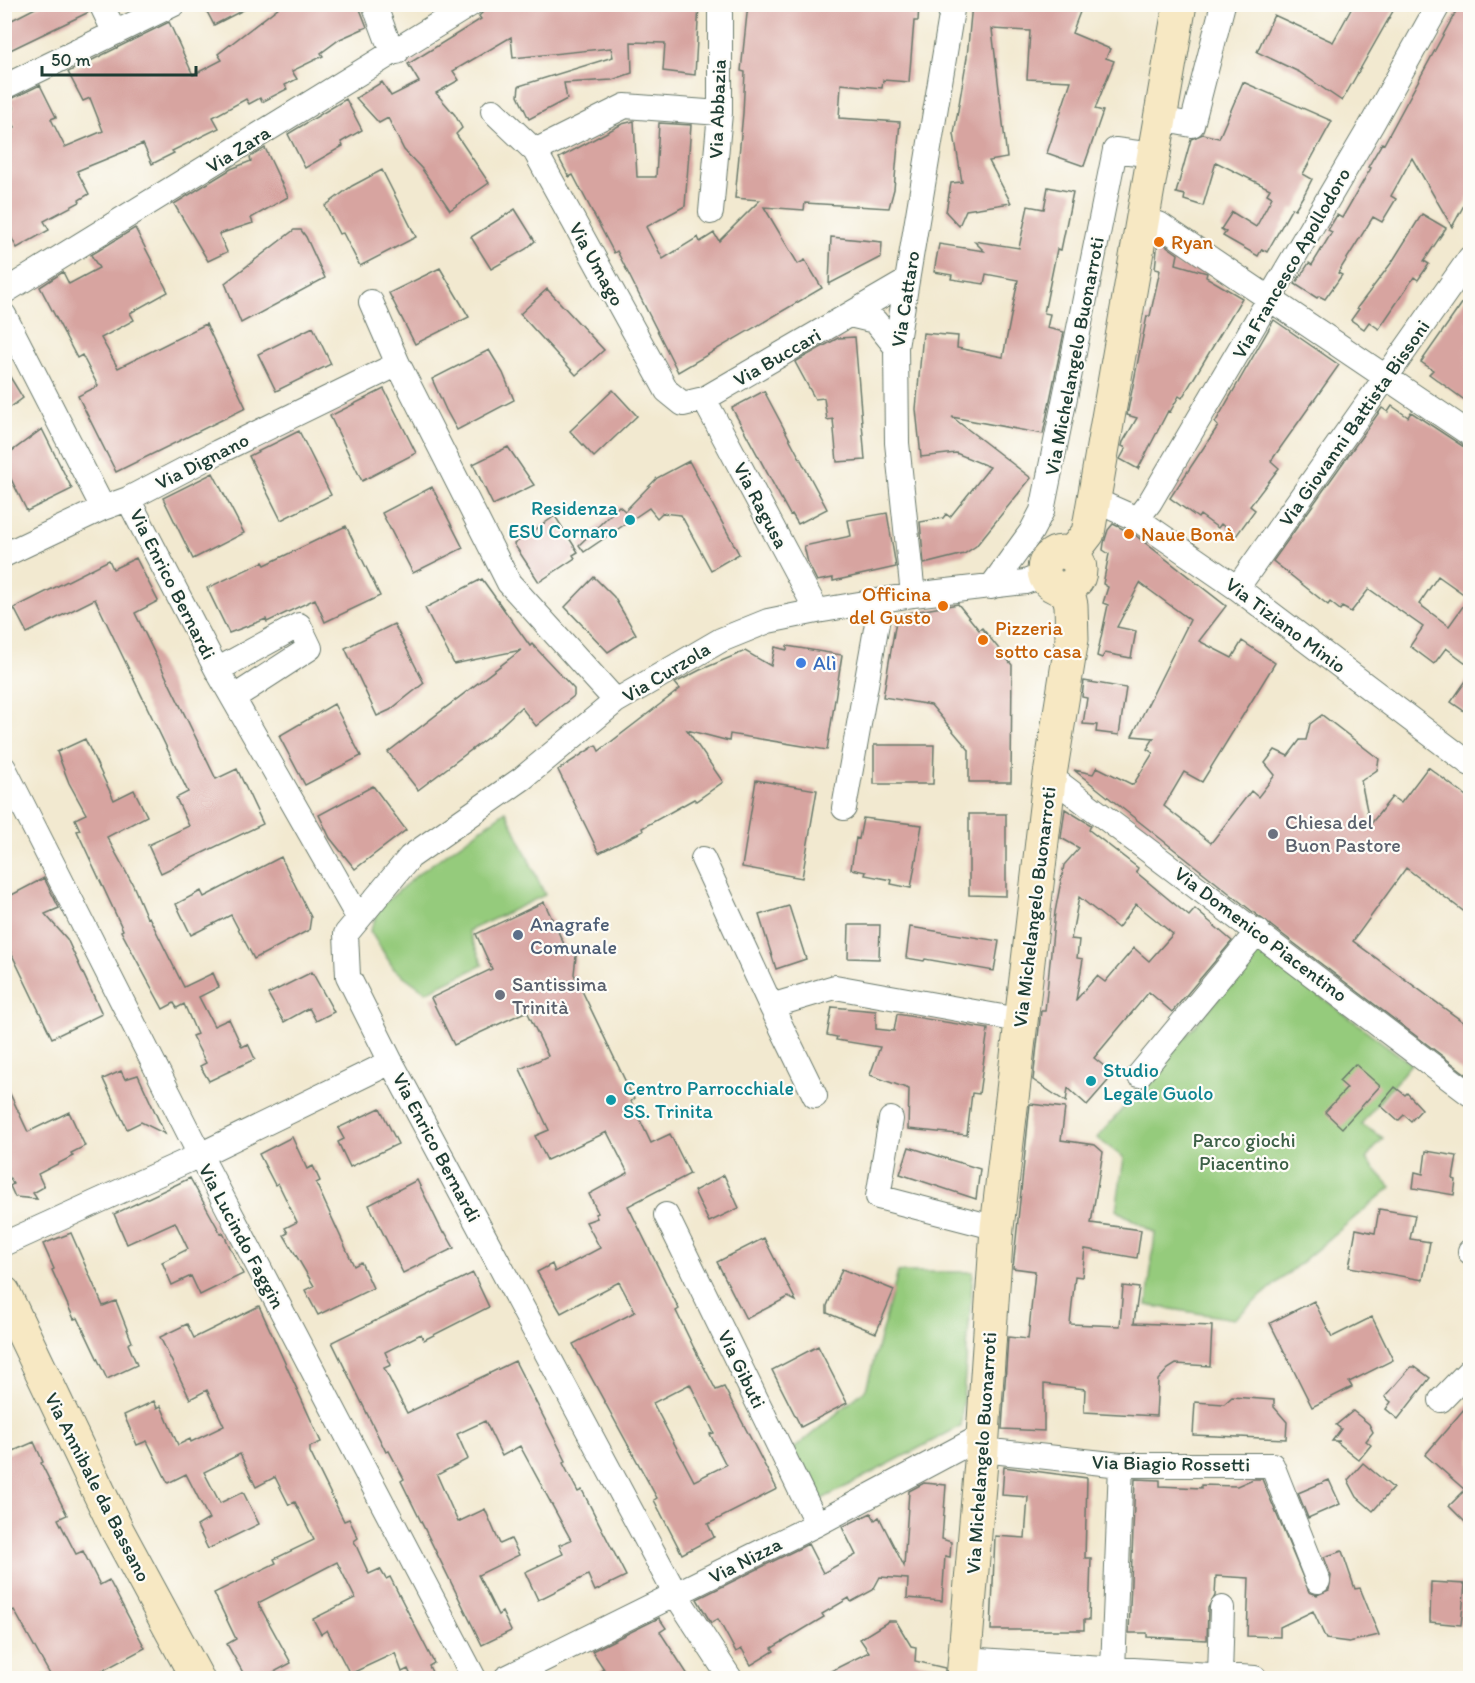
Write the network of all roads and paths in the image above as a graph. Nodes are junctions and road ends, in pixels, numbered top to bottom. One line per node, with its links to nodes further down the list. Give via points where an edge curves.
1 (101, 4): 10 (street)
2 (174, 4): 10 (street)
3 (374, 4): 11 (street, via 387,39)
4 (471, 4): 11 (street, Via Zara)
5 (720, 4): 14 (street, Via Abbazia)
6 (952, 4): 21 (street, Via Cattaro)
7 (1180, 4): 15 (street, Via Michelangelo Buonarroti)
8 (1223, 4): 15 (street, via 1192,125)
9 (1439, 4): 23 (street, Via Francesco Apollodoro)
10 (116, 33): 12 (street)
11 (397, 52): 22 (street, Via Zara)
12 (4, 87)
13 (493, 111): 16 (street, Via Umago)
14 (720, 113): 16 (street, via 625,106); 18 (street, Via Abbazia)
15 (1160, 119): 17 (street, Via Michelangelo Buonarroti)
16 (535, 151): 30 (street, Via Umago, via 667,391 682,404)
17 (1153, 155): 19 (street, Via Michelangelo Buonarroti); 38 (street, Via Michelangelo Buonarroti, via 1115,150 1042,511)
18 (711, 213)
19 (1142, 221): 23 (street, via 1159,224); 33 (street, Via Michelangelo Buonarroti)
20 (1470, 258): 29 (street, Via Giovanni Battista Bissoni)
21 (907, 281): 26 (street, Via Buccari); 27 (street, Via Cattaro)
22 (4, 292)
23 (1271, 298): 29 (street); 35 (street, Via Francesco Apollodoro)
24 (371, 302): 28 (street)
25 (4, 315): 34 (street, Via Enrico Bernardi)
26 (850, 315): 27 (street, via 875,321); 30 (street, Via Buccari)
27 (896, 346): 40 (street, Via Cattaro, via 897,443)
28 (398, 364): 32 (street, Via Dignano); 45 (street, via 509,583)
29 (1387, 377): 31 (street); 39 (street, Via Giovanni Battista Bissoni)
30 (704, 399): 42 (street, Via Ragusa)
31 (1470, 434)
32 (128, 499): 34 (street, Via Dignano); 43 (street, Via Enrico Bernardi)
33 (1094, 500): 35 (street, Via Tiziano Minio); 37 (street, Via Michelangelo Buonarroti, via 1088,532 1071,555 1080,573 1073,584)
34 (103, 508): 36 (street, Via Dignano)
35 (1137, 519): 39 (street, Via Tiziano Minio)
36 (4, 555)
37 (1056, 581): 38 (street, Via Curzola); 48 (street, Via Michelangelo Buonarroti, via 1072,639)
38 (991, 587): 40 (street, Via Curzola)
39 (1237, 588): 46 (street, Via Tiziano Minio)
40 (914, 595): 41 (street, Via Curzola)
41 (881, 601): 42 (street, Via Curzola); 50 (street)
42 (817, 611): 45 (street, Via Curzola, via 768,621 721,640)
43 (217, 670): 44 (street, Via Enrico Bernardi); 44 (street, Via Enrico Bernardi, via 299,625 310,648)
44 (233, 698): 52 (street, Via Enrico Bernardi)
45 (616, 701): 52 (street, Via Curzola, via 523,778 410,857)
46 (1470, 764)
47 (4, 768): 49 (street, Via Lucindo Faggin)
48 (1049, 781): 53 (street, Via Domenico Piacentino, via 1059,783); 55 (street, Via Michelangelo Buonarroti)
49 (10, 794): 61 (street, Via Lucindo Faggin)
50 (844, 808)
51 (703, 860): 54 (street)
52 (358, 917): 56 (street, Via Enrico Bernardi, via 346,934 348,976)
53 (1258, 931): 57 (street); 58 (street, Via Domenico Piacentino)
54 (771, 1006): 55 (street, via 836,987); 59 (street)
55 (1019, 1020): 63 (street, Via Michelangelo Buonarroti)
56 (391, 1062): 61 (street); 72 (street, Via Enrico Bernardi)
57 (1139, 1075)
58 (1470, 1094)
59 (815, 1096)
60 (891, 1119): 63 (street, via 878,1197)
61 (200, 1155): 64 (street); 78 (street, Via Lucindo Faggin)
62 (666, 1215): 70 (street, Via Gibuti)
63 (997, 1228): 68 (street, Via Michelangelo Buonarroti)
64 (4, 1244)
65 (4, 1293): 77 (street, Via Annibale da Bassano, via 117,1530)
66 (1470, 1370): 67 (street)
67 (1441, 1400)
68 (982, 1443): 69 (street, Via Biagio Rossetti); 70 (street, Via Nizza); 74 (street, Via Michelangelo Buonarroti)
69 (1121, 1466): 71 (street, Via Biagio Rossetti, via 1272,1465); 75 (street)
70 (817, 1524): 72 (street, Via Nizza)
71 (1318, 1581)
72 (676, 1595): 79 (street, Via Nizza); 80 (street, Via Enrico Bernardi)
73 (1222, 1608): 76 (street)
74 (964, 1669): 75 (street)
75 (1113, 1669): 76 (street)
76 (1220, 1676): 81 (street)
77 (197, 1678)
78 (474, 1678)
79 (506, 1678)
80 (730, 1678)
81 (1255, 1678)

